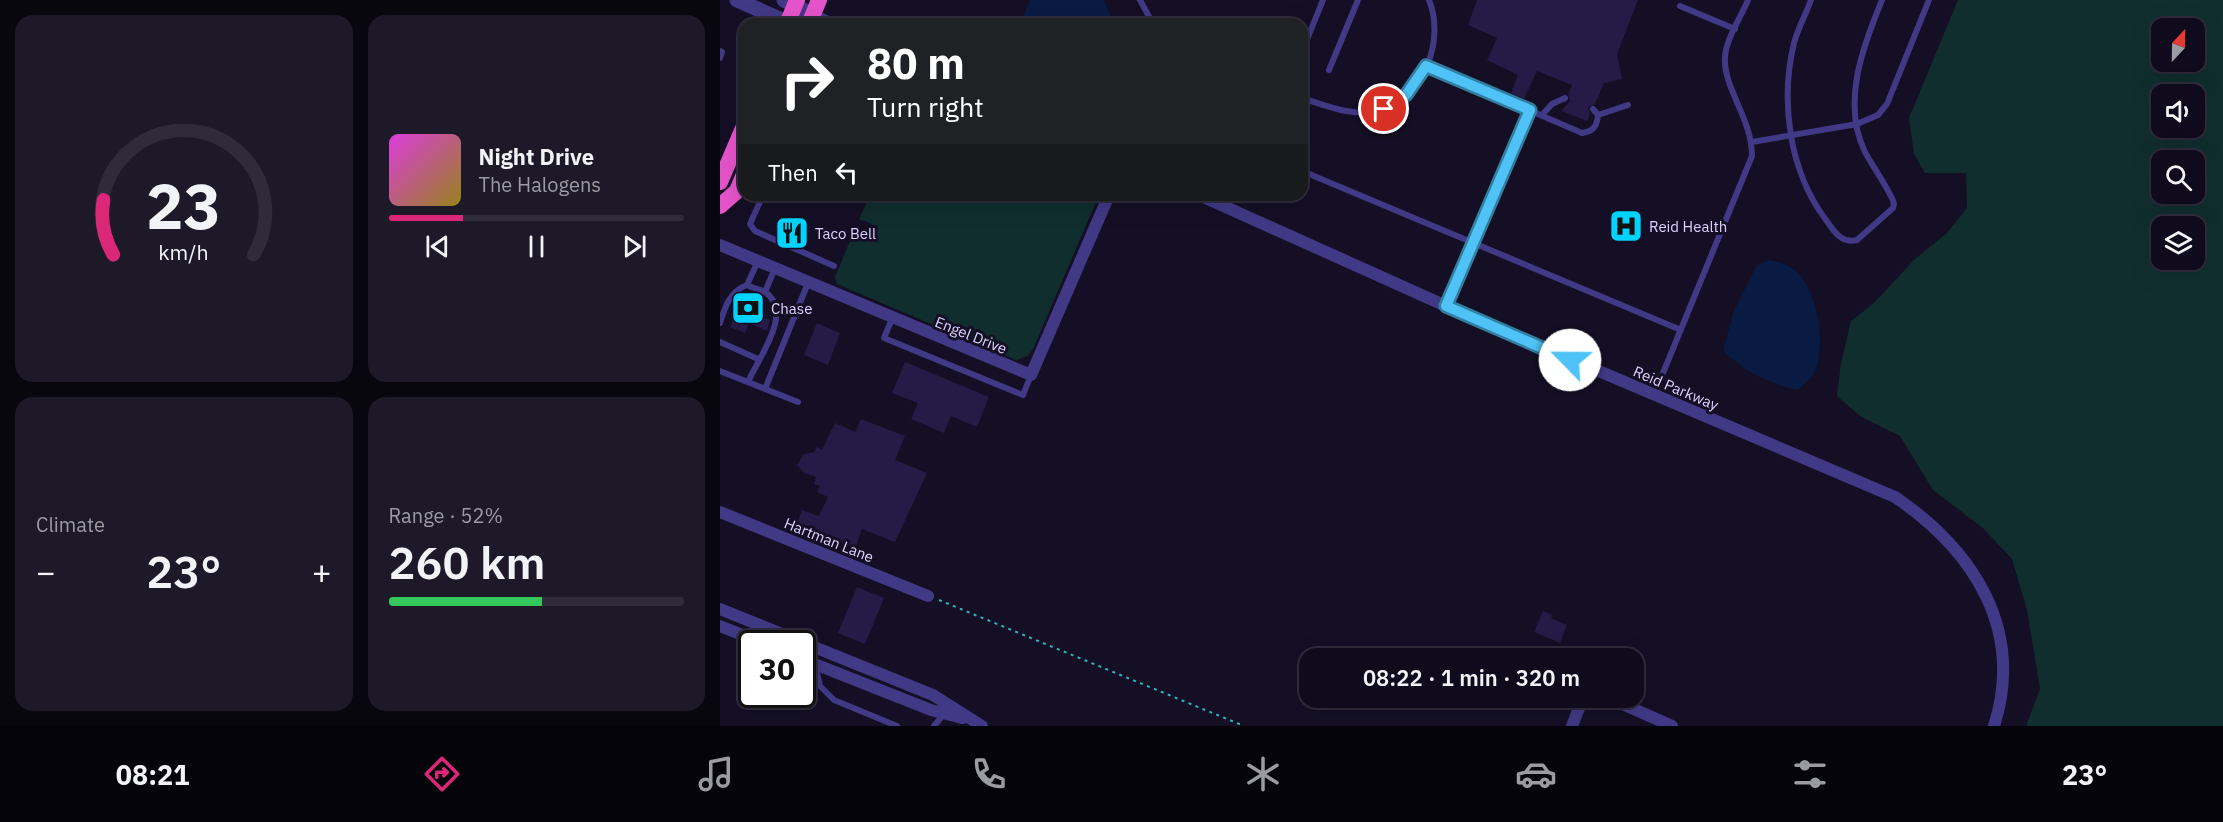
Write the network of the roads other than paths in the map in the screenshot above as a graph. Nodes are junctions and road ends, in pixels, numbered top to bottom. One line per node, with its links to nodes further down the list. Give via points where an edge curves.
1 (737, 0): 13 (street)
2 (1140, 0): 15 (lane)
3 (1323, 0): 17 (lane)
4 (1358, 0): 21 (lane)
5 (1429, 0): 20 (lane, via 1435,14 1435,37)
6 (1748, 0): 16 (lane)
7 (1811, 0): 28 (lane, via 1795,41 1789,74 1787,107)
8 (1882, 0): 27 (lane, via 1860,55)
9 (1929, 0): 27 (lane, via 1887,104 1878,115)
10 (792, 2): 12 (street); 14 (highway)
11 (1680, 6): 16 (lane)
12 (813, 13)
13 (776, 18)
14 (790, 18)
15 (1150, 18)
16 (1735, 29): 30 (lane, via 1725,55 1726,67)
17 (1308, 37)
18 (720, 51): 19 (lane)
19 (720, 58)
20 (1426, 66): 23 (lane, via 1406,95 1384,109 1338,110); 25 (lane)
21 (1329, 70)
22 (1565, 98): 26 (lane)
23 (1308, 100)
24 (1628, 105): 26 (lane, via 1596,112 1597,124 1582,133)
25 (1530, 110): 26 (lane); 38 (lane)
26 (1542, 115)
27 (1857, 124): 28 (lane); 28 (lane, via 1866,156 1894,204 1851,242 1838,236 1818,209 1801,173)
28 (1791, 135): 30 (lane)
29 (738, 140): 32 (highway)
30 (1752, 142): 49 (lane, via 1748,171)
31 (1308, 174): 38 (lane)
32 (720, 182)
33 (738, 189): 34 (highway)
34 (721, 201)
35 (760, 201): 41 (lane, via 750,224 755,231)
36 (1106, 201): 53 (street)
37 (1212, 201): 46 (street, Reid Parkway)
38 (1474, 243): 46 (lane); 49 (lane)
39 (720, 245): 40 (street, Engel Drive)
40 (758, 260): 42 (street, Engel Drive); 44 (lane)
41 (834, 266)
42 (776, 268): 43 (street, Engel Drive); 45 (lane)
43 (808, 283): 47 (street, Engel Drive); 55 (lane)
44 (747, 285): 45 (lane); 48 (lane, via 731,297)
45 (765, 292): 51 (lane, via 777,323)
46 (1446, 306): 56 (street, Reid Parkway)
47 (892, 319): 53 (street, Engel Drive); 53 (lane, via 884,338 1023,395)
48 (720, 323)
49 (1681, 330): 56 (lane)
50 (720, 342): 51 (lane)
51 (758, 359): 54 (lane)
52 (720, 370): 54 (lane)
53 (1031, 375)
54 (748, 382): 55 (lane)
55 (765, 389): 57 (lane)
56 (1653, 396): 73 (street, Reid Parkway, via 1895,497 1944,534 1966,560 1995,615 2003,688)
57 (798, 402)
58 (720, 512): 59 (street, Hartman Lane)
59 (928, 596)
60 (720, 609): 68 (street, via 933,695)
61 (720, 626): 62 (street)
62 (738, 633)
63 (816, 664): 67 (street)
64 (816, 668): 69 (lane, via 820,686 834,699)
65 (1579, 708): 71 (street)
66 (1632, 708): 72 (street)
67 (944, 714): 68 (street); 70 (lane)
68 (979, 724)
69 (897, 726)
70 (934, 726)
71 (1572, 726)
72 (1672, 726)
73 (1994, 726)

